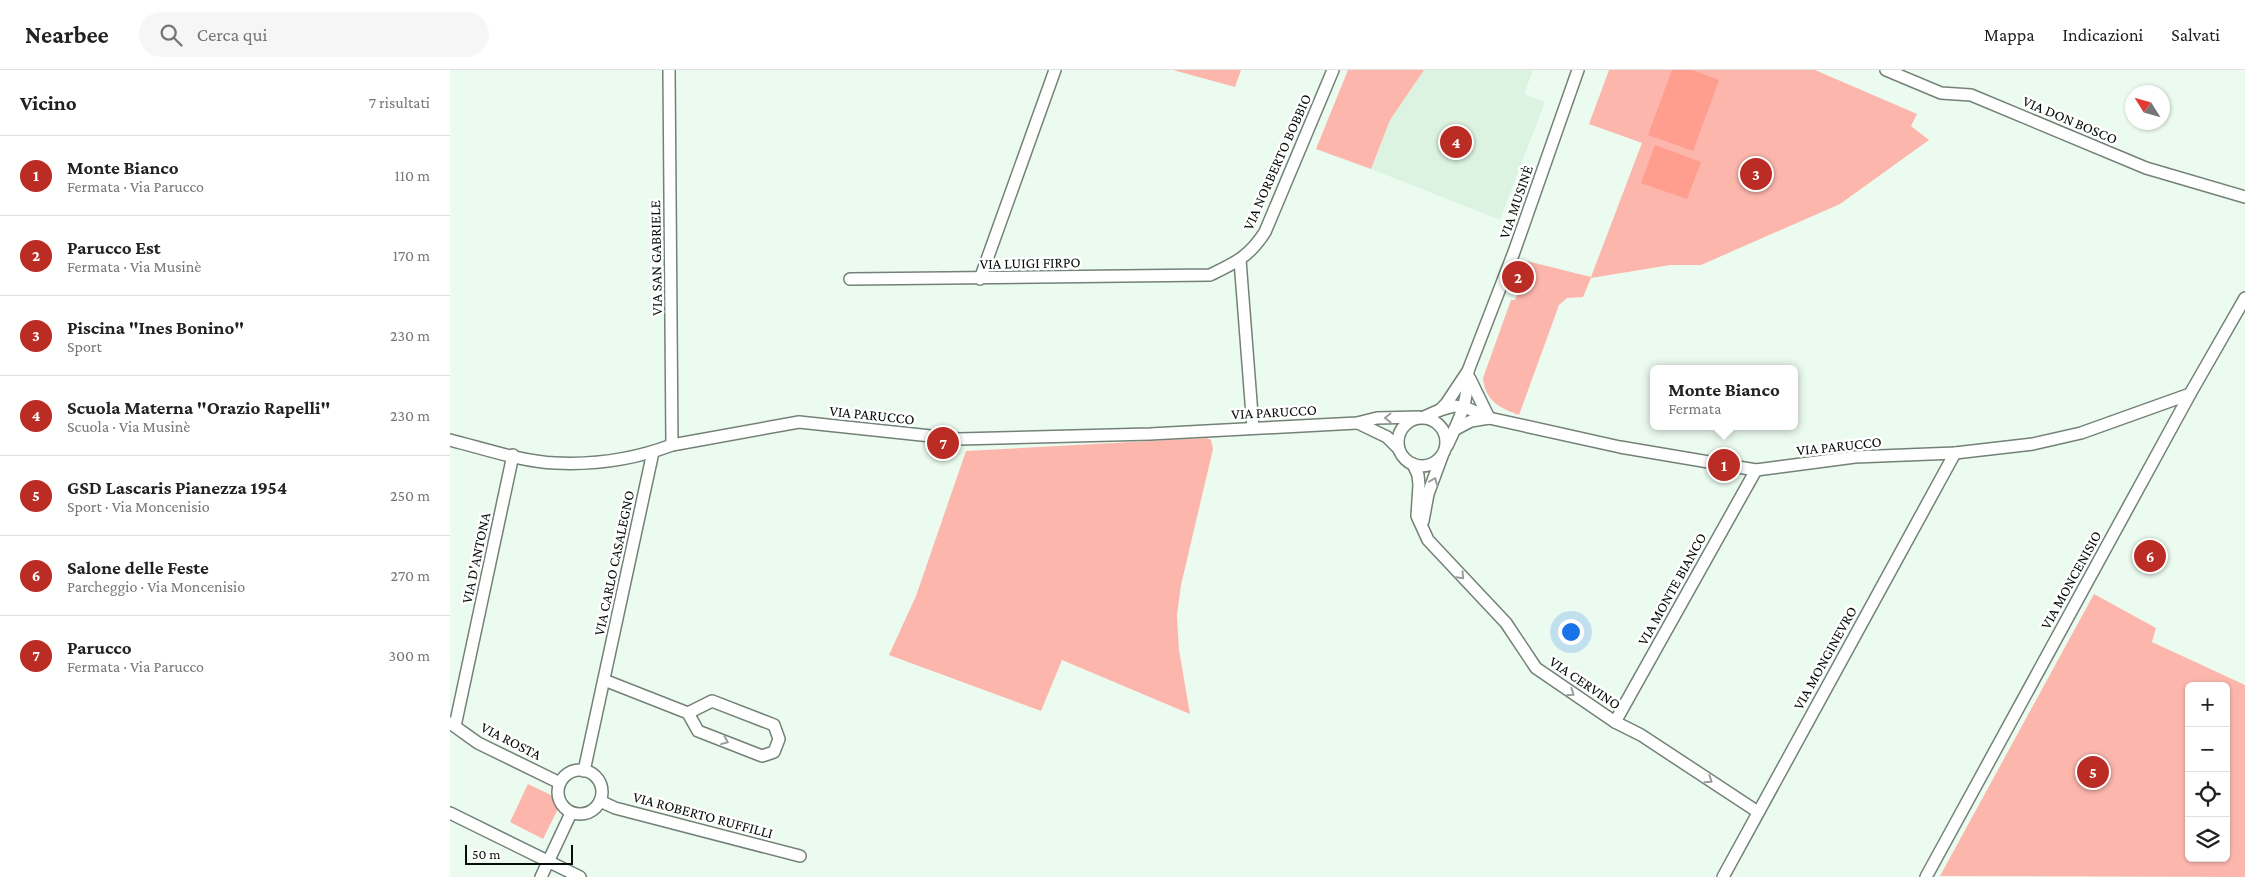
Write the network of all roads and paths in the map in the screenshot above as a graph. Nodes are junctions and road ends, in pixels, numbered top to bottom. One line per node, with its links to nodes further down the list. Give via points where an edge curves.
1 (669, 70): 22 (street, VIA SAN GABRIELE)
2 (1055, 70): 10 (street)
3 (1333, 70): 7 (street, VIA NORBERTO BOBBIO, via 1265,232 1256,247)
4 (1578, 70): 12 (street, VIA MUSINÈ)
5 (1886, 70): 6 (street, VIA DON BOSCO, via 1941,93 1971,95 2146,168)
6 (2245, 197)
7 (1240, 260): 8 (street, VIA NORBERTO BOBBIO); 19 (street)
8 (1210, 275): 10 (street, VIA LUIGI FIRPO)
9 (850, 278): 10 (street, VIA LUIGI FIRPO)
10 (980, 279)
11 (2245, 298): 13 (street, VIA MONCENISIO)
12 (1468, 371): 14 (street); 15 (street); 17 (street)
13 (2190, 394): 26 (street, VIA PARUCCO, via 2081,433 2034,444); 46 (street, VIA MONCENISIO)
14 (1464, 408): 15 (street, via 1454,406); 17 (street, VIA PARUCCO); 20 (street)
15 (1440, 410): 16 (street)
16 (1422, 417): 18 (street, VIA PARUCCO, one-way to 18, via 1377,418); 23 (street, via 1411,420 1400,431); 25 (street, via 1435,420 1441,426 1447,440)
17 (1489, 418): 20 (street, via 1471,421); 29 (street, VIA PARUCCO, via 1620,447)
18 (1357, 423): 19 (street, VIA PARUCCO); 23 (street, via 1387,437)
19 (1253, 428): 22 (street, VIA PARUCCO, via 959,439 798,422)
20 (1454, 430): 25 (street)
21 (450, 440): 27 (street, VIA PARUCCO)
22 (672, 445): 24 (street, VIA PARUCCO)
23 (1398, 448): 28 (street)
24 (653, 452): 27 (street, VIA PARUCCO, via 600,463 554,463); 31 (street, VIA CARLO CASALEGNO)
25 (1444, 452): 28 (street, via 1432,464); 30 (street, one-way to 25, via 1423,521 1424,509)
26 (1955, 453): 29 (street, VIA PARUCCO, via 1855,458); 38 (street, VIA MONGINEVRO)
27 (513, 455): 34 (street, VIA D'ANTONA)
28 (1412, 464): 30 (street, VIA CERVINO, via 1419,485 1417,516)
29 (1756, 470): 33 (street, VIA MONTE BIANCO)
30 (1428, 540): 33 (street, VIA CERVINO, one-way to 33, via 1506,623 1536,668)
31 (604, 680): 32 (street); 35 (street, VIA CARLO CASALEGNO)
32 (688, 713): 32 (street, one-way to 32, via 698,731 762,756 774,752 779,739 774,725 712,701)
33 (1615, 722): 38 (street, VIA CERVINO, one-way to 38, via 1641,735)
34 (452, 725): 36 (street, VIA ROSTA, via 478,743)
35 (584, 771): 36 (street, via 567,774); 37 (street, via 599,782)
36 (560, 783): 40 (street, via 559,800)
37 (600, 801): 40 (street, via 591,811); 41 (street, VIA ROBERTO RUFFILLI, via 615,808)
38 (1758, 812): 45 (street, VIA MONGINEVRO)
39 (450, 813): 42 (street)
40 (571, 813): 42 (street)
41 (800, 856)
42 (549, 862): 43 (street); 44 (street)
43 (542, 877)
44 (580, 877)
45 (1723, 877)
46 (1926, 877)

